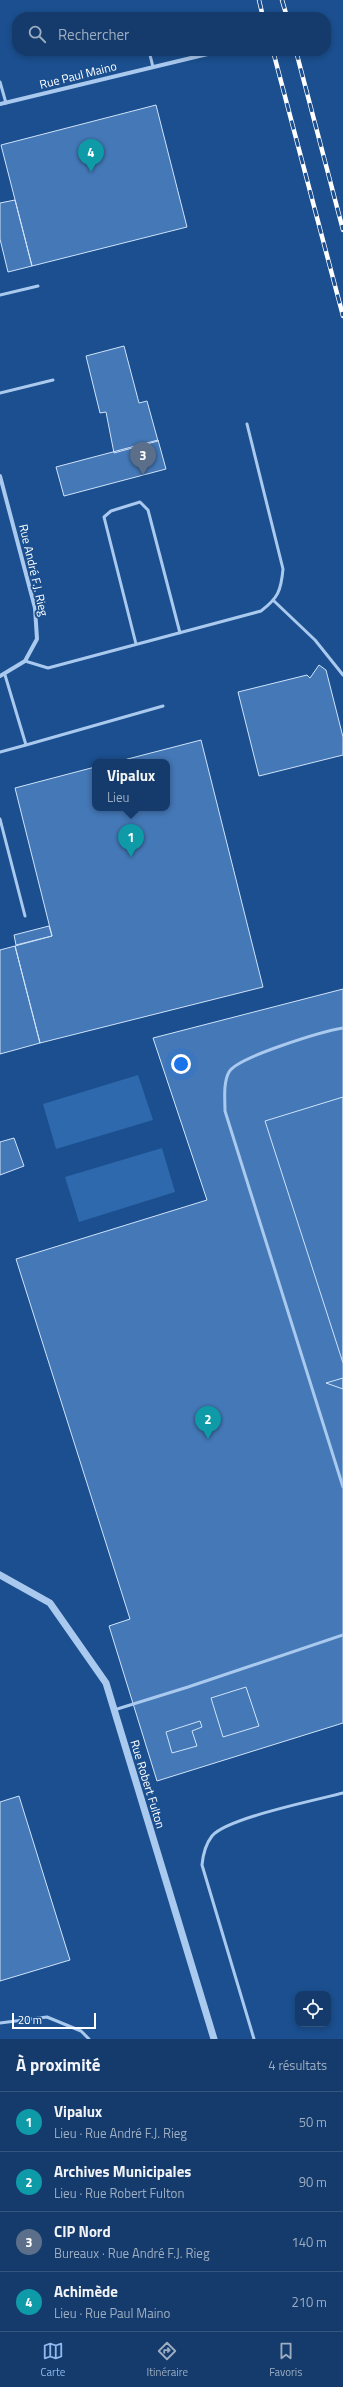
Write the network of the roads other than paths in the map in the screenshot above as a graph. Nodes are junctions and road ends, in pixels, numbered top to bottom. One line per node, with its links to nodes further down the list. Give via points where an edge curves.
1 (150, 56): 3 (lane)
2 (199, 56): 3 (street, Rue Paul Maino)
3 (153, 67): 5 (street, Rue Paul Maino)
4 (0, 82): 5 (lane)
5 (6, 103): 6 (street, Rue Paul Maino)
6 (0, 104)
7 (38, 286): 8 (lane)
8 (0, 296)
9 (53, 380): 10 (lane)
10 (0, 393)
11 (247, 424): 13 (lane, via 283,569 282,586)
12 (0, 476): 16 (street, Rue André F.J. Rieg, via 35,608 37,639)
13 (274, 601): 14 (lane, via 261,611); 18 (lane, via 315,640)
14 (180, 633): 15 (lane); 15 (lane, via 148,510 140,502 111,511 104,517)
15 (136, 644): 16 (lane, via 48,668)
16 (26, 661): 17 (street, Rue André F.J. Rieg)
17 (5, 675): 19 (street, Rue André F.J. Rieg); 21 (lane)
18 (343, 675)
19 (0, 676)
20 (163, 706): 21 (lane)
21 (26, 745): 22 (lane)
22 (0, 752)
23 (0, 819): 24 (lane)
24 (25, 916)
25 (343, 1028): 26 (lane, via 247,1058 230,1070 225,1087 227,1118)
26 (343, 1487)
27 (0, 1575): 29 (street, Rue Robert Fulton, via 50,1603 106,1683)
28 (343, 1635): 29 (lane)
29 (114, 1710): 33 (street, Rue Robert Fulton)
30 (343, 1793): 34 (lane, via 231,1824 213,1835 204,1850 202,1865)
31 (0, 2024): 32 (lane, via 47,2017 81,2031)
32 (89, 2039)
33 (214, 2039)
34 (254, 2039)

